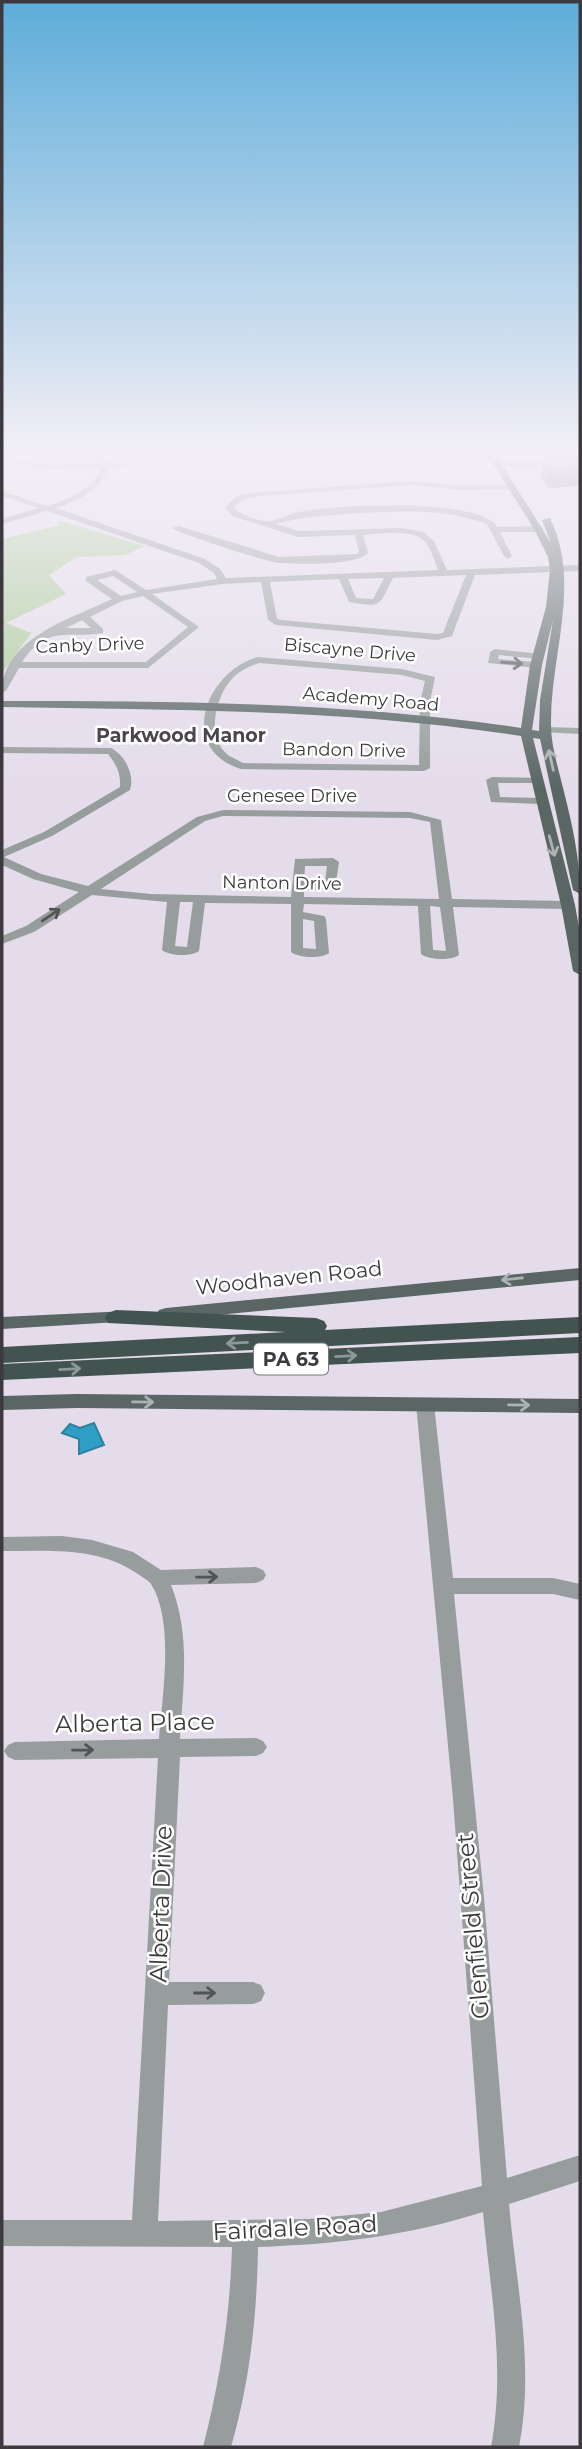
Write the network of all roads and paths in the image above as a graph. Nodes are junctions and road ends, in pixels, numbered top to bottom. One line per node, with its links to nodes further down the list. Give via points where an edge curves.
1 (202, 562): 13 (street)
2 (309, 562): 11 (street)
3 (439, 562): 8 (street)
4 (554, 562): 5 (main road)
5 (555, 570): 6 (street); 7 (street); 20 (main road)
6 (575, 570): 18 (main road)
7 (471, 573): 8 (street); 12 (street, via 447,636 425,637 288,626 274,620)
8 (444, 574): 9 (street)
9 (389, 576): 10 (street); 10 (street, via 376,602 352,600)
10 (343, 577): 11 (street)
11 (312, 578): 12 (street)
12 (265, 580): 13 (street)
13 (223, 581): 14 (street)
14 (146, 592): 15 (street); 15 (street, via 115,573 89,579); 21 (street, Canby Drive, via 194,627 148,665)
15 (120, 599): 16 (street)
16 (83, 616): 17 (street); 17 (street, via 100,631)
17 (50, 631): 21 (street, via 26,649)
18 (556, 657): 20 (main road); 28 (main road, via 544,707)
19 (258, 660): 24 (street, Bandon Drive, via 234,672); 25 (street, Biscayne Drive, via 425,675 431,679)
20 (537, 661): 27 (main road, one-way to 27)
21 (15, 665): 22 (street)
22 (2, 689)
23 (2, 706): 24 (main road, Academy Road)
24 (212, 708): 25 (main road, Academy Road, via 314,710); 31 (street, Bandon Drive, via 210,737 218,755 241,766)
25 (425, 721): 27 (main road, Academy Road); 31 (street, Biscayne Drive)
26 (580, 731): 28 (street)
27 (526, 732): 28 (main road, Academy Road); 32 (main road)
28 (546, 733): 29 (street); 36 (main road, one-way to 28)
29 (580, 737)
30 (2, 750): 34 (street, via 111,751 123,766 126,788 48,834)
31 (423, 768)
32 (536, 780): 33 (main road); 33 (street, via 492,780 495,800)
33 (540, 801): 42 (main road, one-way to 42)
34 (2, 854)
35 (2, 860): 37 (street, Nanton Drive, via 49,881)
36 (580, 890)
37 (87, 891): 38 (street, Nanton Drive); 40 (street, Genesee Drive, via 211,815 410,816 436,822); 43 (street, Genesee Drive, one-way to 37, via 30,929)
38 (174, 898): 39 (street, Nanton Drive); 39 (street, via 168,950 193,951)
39 (199, 900): 41 (street, Nanton Drive)
40 (445, 902): 41 (street, Nanton Drive); 41 (street, via 453,955 427,954); 42 (street, Nanton Drive)
41 (424, 903)
42 (568, 905): 44 (main road)
43 (8, 938)
44 (580, 971)
45 (580, 1275): 46 (main road, Woodhaven Road, one-way to 46)
46 (116, 1318): 47 (main road, Woodhaven Road); 49 (highway, via 285,1326)
47 (2, 1323)
48 (580, 1325): 49 (highway, PA 63)
49 (500, 1328): 51 (highway, PA 63, one-way to 51)
50 (580, 1345): 52 (highway, PA 63, one-way to 50)
51 (2, 1355)
52 (2, 1372)
53 (2, 1403): 54 (main road, one-way to 54)
54 (425, 1404): 55 (main road, one-way to 55); 59 (street, Glenfield Street)
55 (580, 1406)
56 (2, 1544): 58 (street, via 104,1549 124,1555)
57 (256, 1576): 58 (street, one-way to 57)
58 (158, 1578): 62 (street, Alberta Drive, via 174,1627)
59 (444, 1586): 60 (street, via 554,1586); 67 (street, Glenfield Street)
60 (580, 1592)
61 (256, 1747): 62 (street, Alberta Place)
62 (167, 1749): 63 (street, Alberta Place, one-way to 62); 65 (street, Alberta Drive)
63 (15, 1751)
64 (253, 1993): 65 (street, one-way to 64)
65 (157, 1994): 68 (street, Alberta Drive)
66 (580, 2168): 67 (street, Fairdale Road)
67 (495, 2194): 70 (street, Fairdale Road, via 380,2225); 72 (street, Glenfield Street, via 512,2362)
68 (144, 2232): 69 (street, Fairdale Road); 70 (street, Fairdale Road)
69 (2, 2233)
70 (245, 2234): 71 (street, via 238,2351)
71 (217, 2447)
72 (505, 2447)

